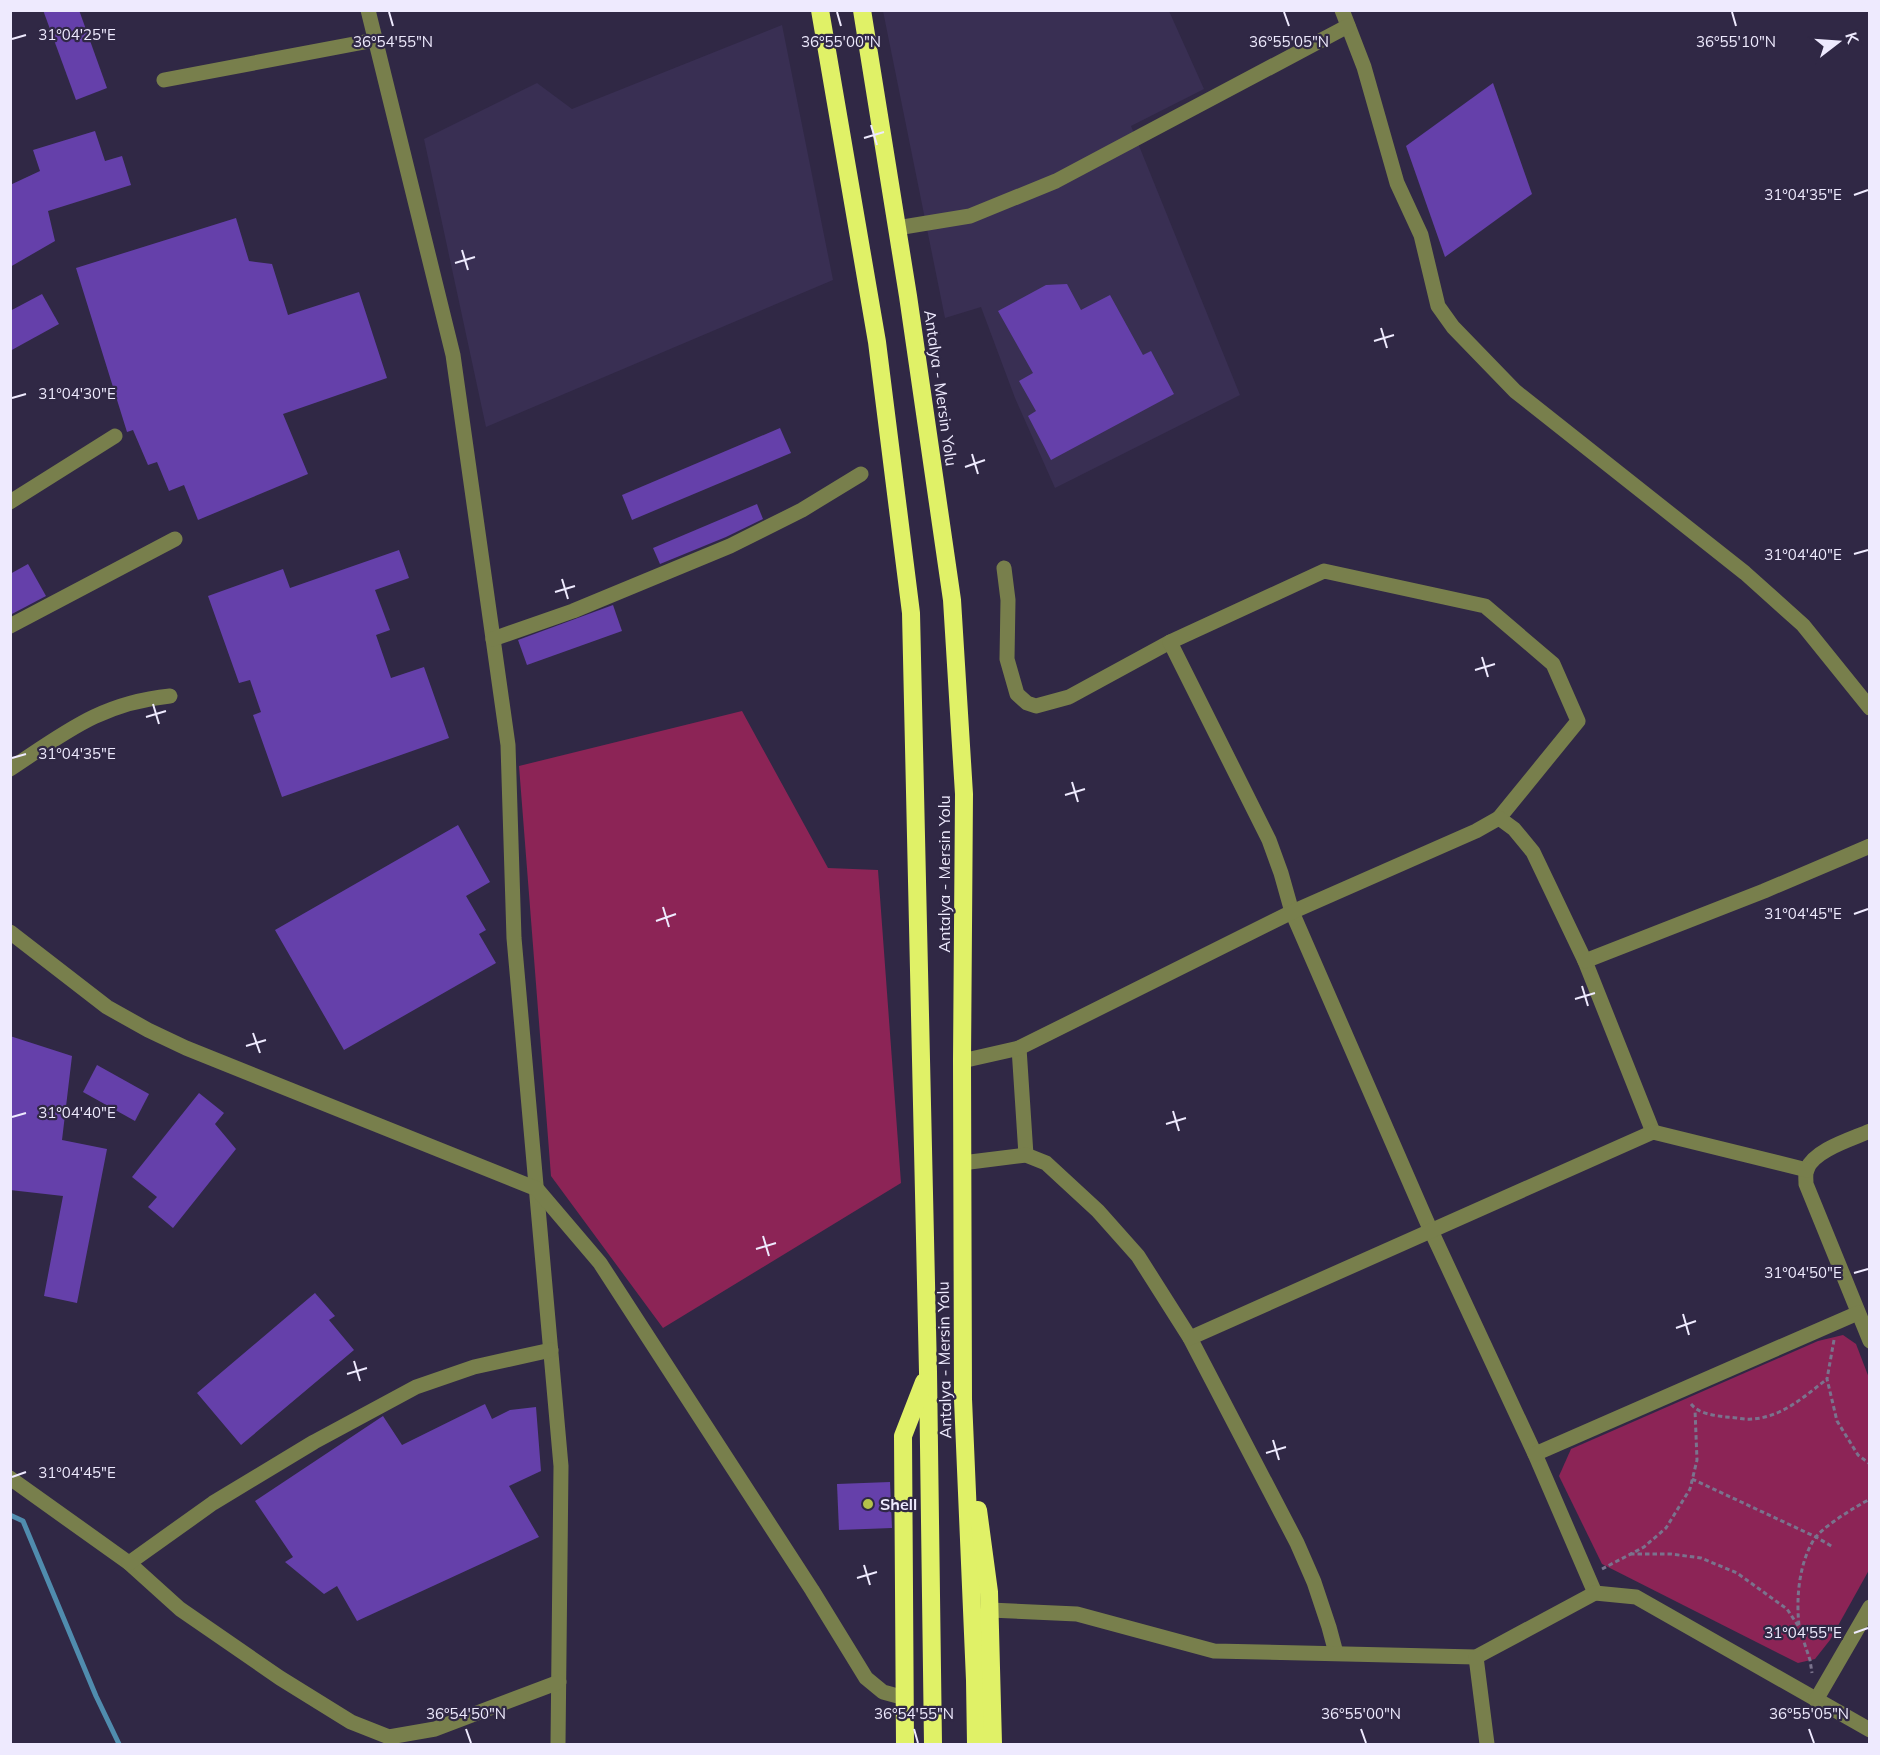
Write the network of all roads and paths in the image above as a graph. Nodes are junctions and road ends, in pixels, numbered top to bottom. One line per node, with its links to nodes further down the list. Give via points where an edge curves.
1 (368, 10): 6 (street)
2 (820, 10): 39 (highway, Antalya - Mersin Yolu, via 877,342 911,613)
3 (862, 10): 8 (highway, Antalya - Mersin Yolu)
4 (1342, 10): 5 (street)
5 (1348, 26): 8 (street, via 1056,181 970,216); 18 (street, via 1364,67 1397,183 1421,235 1438,306 1453,327 1515,391 1745,573 1803,625)
6 (375, 40): 7 (street); 15 (street, via 453,355)
7 (164, 80)
8 (897, 228): 26 (highway, Antalya - Mersin Yolu, via 952,600 964,794)
9 (115, 436): 11 (street)
10 (861, 474): 15 (street, via 802,510 730,546)
11 (10, 502)
12 (175, 539): 14 (street)
13 (1004, 568): 16 (street, via 1007,659 1017,694 1027,703 1050,704 1069,697)
14 (10, 626)
15 (493, 639): 32 (street, via 508,745 514,938)
16 (1170, 642): 20 (street, via 1324,571 1485,606 1553,664 1578,720); 22 (street, via 1269,840)
17 (170, 696): 19 (street, via 133,701 100,713)
18 (1869, 708)
19 (10, 769)
20 (1499, 818): 22 (street); 24 (street, via 1515,829 1533,852)
21 (1869, 846): 24 (street)
22 (1292, 912): 25 (street); 33 (street)
23 (10, 932): 32 (street, via 107,1007 148,1030)
24 (1585, 961): 28 (street)
25 (1019, 1048): 26 (street); 29 (street)
26 (962, 1061): 30 (highway, Antalya - Mersin Yolu)
27 (1869, 1131): 31 (street, via 1827,1149)
28 (1653, 1132): 31 (street); 33 (street)
29 (1026, 1155): 30 (street); 36 (street, via 1046,1163 1098,1211 1132,1249)
30 (962, 1163): 42 (highway, Antalya - Mersin Yolu)
31 (1807, 1170): 34 (street, via 1806,1184)
32 (537, 1189): 38 (street); 61 (street, via 600,1263 866,1678 883,1692)
33 (1431, 1231): 36 (street); 44 (street)
34 (1858, 1313): 35 (street); 37 (street)
35 (1840, 1321): 40 (path); 41 (street)
36 (1190, 1338): 58 (street, via 1297,1543)
37 (1869, 1341)
38 (551, 1350): 52 (street, via 474,1367 416,1387 213,1503); 60 (street, via 561,1466)
39 (928, 1372): 61 (highway, via 903,1436); 68 (highway, Antalya - Mersin Yolu)
40 (1827, 1379): 43 (path, via 1781,1412 1753,1419); 45 (path, via 1837,1421 1858,1455)
41 (1681, 1390): 43 (path); 44 (street)
42 (963, 1399): 56 (highway); 69 (highway, Antalya - Mersin Yolu)
43 (1695, 1410): 47 (path, via 1697,1460)
44 (1534, 1454): 53 (street)
45 (1869, 1464)
46 (10, 1478): 52 (street)
47 (1692, 1479): 49 (path); 51 (path, via 1666,1528)
48 (1869, 1499): 49 (path)
49 (1816, 1537): 50 (path); 57 (path, via 1803,1566 1797,1608)
50 (1833, 1547)
51 (1630, 1554): 53 (path); 57 (path, via 1701,1558 1737,1573 1787,1609)
52 (129, 1563): 64 (street, via 180,1609 280,1678 351,1722)
53 (1589, 1578): 54 (street)
54 (1595, 1593): 59 (street); 62 (street, via 1636,1597)
55 (1869, 1606): 62 (street)
56 (990, 1610): 58 (street, via 1077,1614 1214,1651); 70 (highway)
57 (1799, 1628): 62 (path, via 1810,1660)
58 (1336, 1653): 59 (street)
59 (1476, 1658): 71 (street)
60 (559, 1682): 64 (street, via 435,1729); 66 (street)
61 (905, 1698): 67 (highway)
62 (1815, 1700): 63 (street)
63 (1869, 1730)
64 (389, 1737): 65 (street)
65 (409, 1744)
66 (558, 1744)
67 (905, 1744)
68 (933, 1744)
69 (976, 1744)
70 (993, 1744)
71 (1487, 1744)

